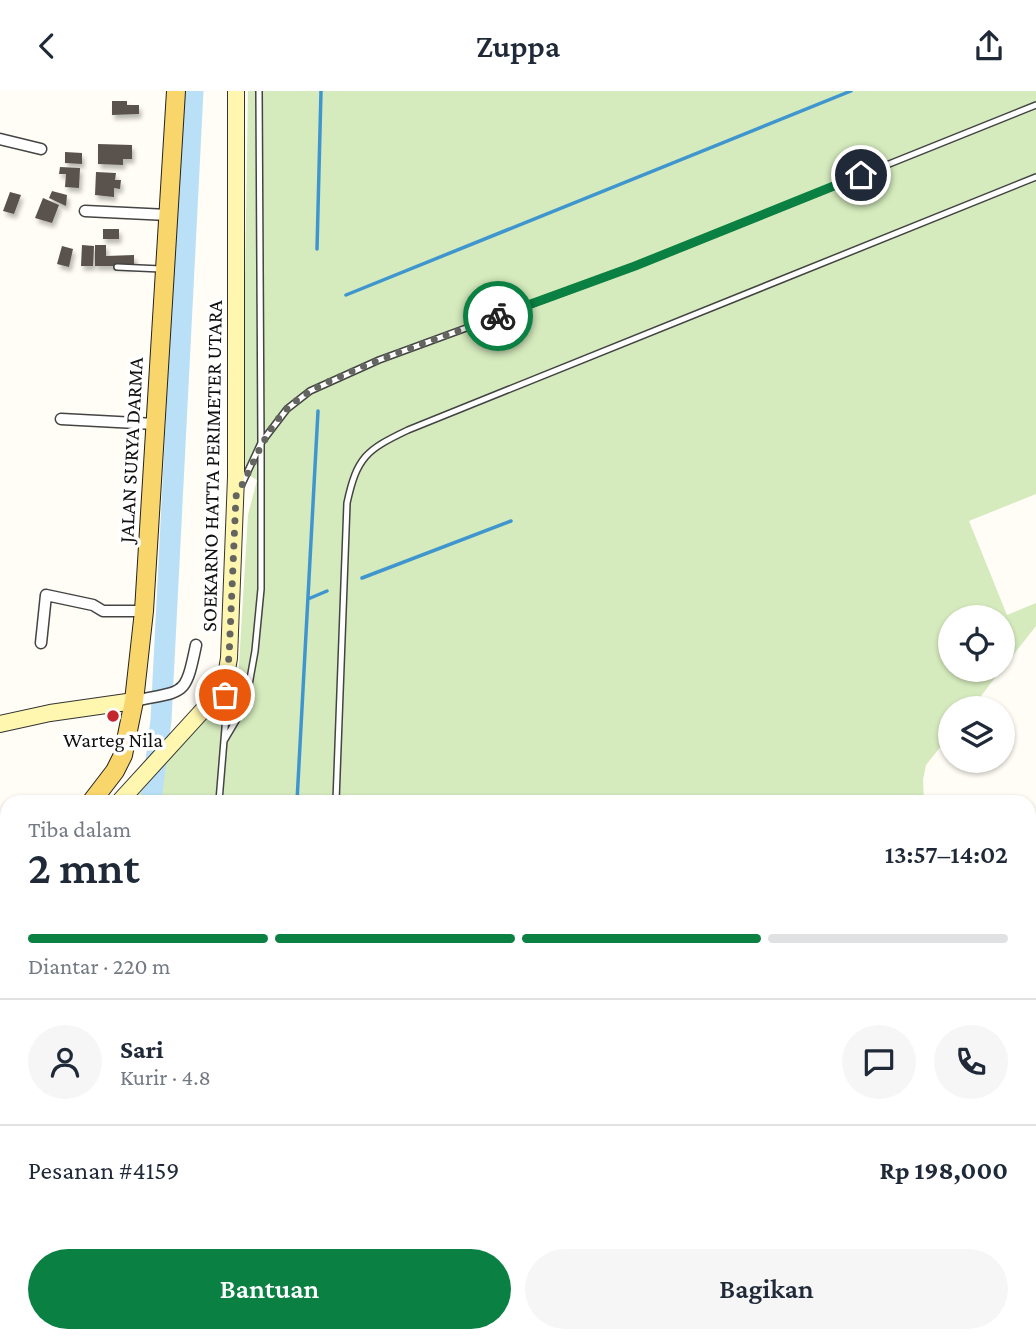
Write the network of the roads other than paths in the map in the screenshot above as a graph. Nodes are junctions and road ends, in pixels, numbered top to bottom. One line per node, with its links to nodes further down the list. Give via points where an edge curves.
1 (176, 91): 9 (main road, JALAN SURYA DARMA)
2 (236, 91): 15 (main road, SOEKARNO HATTA PERIMETER UTARA)
3 (259, 91): 14 (lane)
4 (1036, 105): 14 (lane, via 635,266 340,377 310,391 287,409)
5 (0, 139): 6 (street)
6 (41, 149)
7 (1036, 177): 26 (lane, via 408,430 369,451 359,464 347,503)
8 (85, 211): 9 (street)
9 (168, 215): 11 (main road, JALAN SURYA DARMA)
10 (117, 267): 11 (lane)
11 (164, 269): 13 (main road, JALAN SURYA DARMA)
12 (61, 419): 13 (street)
13 (155, 425): 16 (main road, JALAN SURYA DARMA)
14 (261, 443): 15 (lane); 22 (lane, via 261,589 255,651 247,696)
15 (236, 496): 19 (main road, SOEKARNO HATTA PERIMETER UTARA, via 229,658)
16 (144, 611): 17 (street, via 103,611 46,595); 20 (main road, JALAN SURYA DARMA)
17 (41, 643)
18 (195, 645): 20 (street, via 183,688)
19 (221, 687): 22 (lane, via 227,704); 24 (main road, SOEKARNO HATTA PERIMETER UTARA)
20 (142, 699): 21 (main road); 23 (main road, JALAN SURYA DARMA, via 123,755)
21 (0, 724)
22 (224, 741): 25 (lane)
23 (97, 795)
24 (125, 795)
25 (220, 795)
26 (336, 795)

